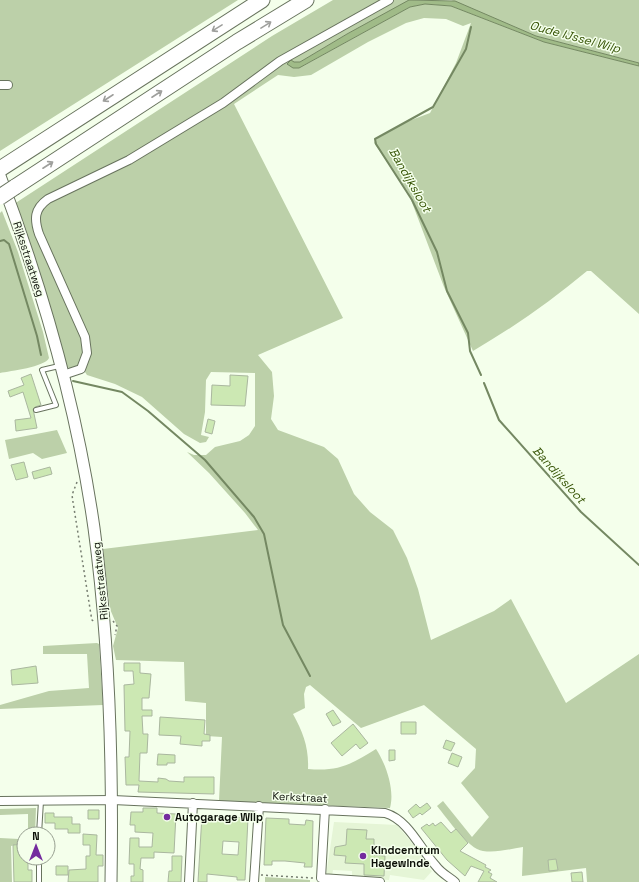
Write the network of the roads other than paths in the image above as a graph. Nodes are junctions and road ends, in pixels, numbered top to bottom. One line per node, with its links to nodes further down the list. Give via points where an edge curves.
1 (262, 0): 4 (highway, one-way to 4)
2 (306, 0): 5 (highway, one-way to 2, bridge, via 237,42)
3 (389, 0): 6 (street, via 280,60 223,103 129,160 48,199 40,206 35,220 39,234 78,319 87,346 86,359 81,369)
4 (2, 170): 6 (main road, Rijksstraatweg)
5 (0, 197)
6 (62, 370): 7 (lane, via 42,370 56,405); 9 (main road, Rijksstraatweg, via 88,490 101,587 110,697)
7 (36, 410)
8 (41, 800): 9 (street); 10 (street); 14 (lane)
9 (113, 800): 11 (street, Kerkstraat); 18 (main road, Rijksstraatweg)
10 (0, 801)
11 (193, 803): 12 (street, Kerkstraat); 19 (street)
12 (259, 806): 13 (street, Kerkstraat); 16 (street)
13 (325, 809): 20 (street, via 320,879); 21 (street, Kerkstraat, via 385,812 394,816 436,866)
14 (39, 826)
15 (39, 866): 17 (lane)
16 (255, 878)
17 (39, 882)
18 (111, 882)
19 (189, 882)
20 (380, 882)
21 (455, 882)

